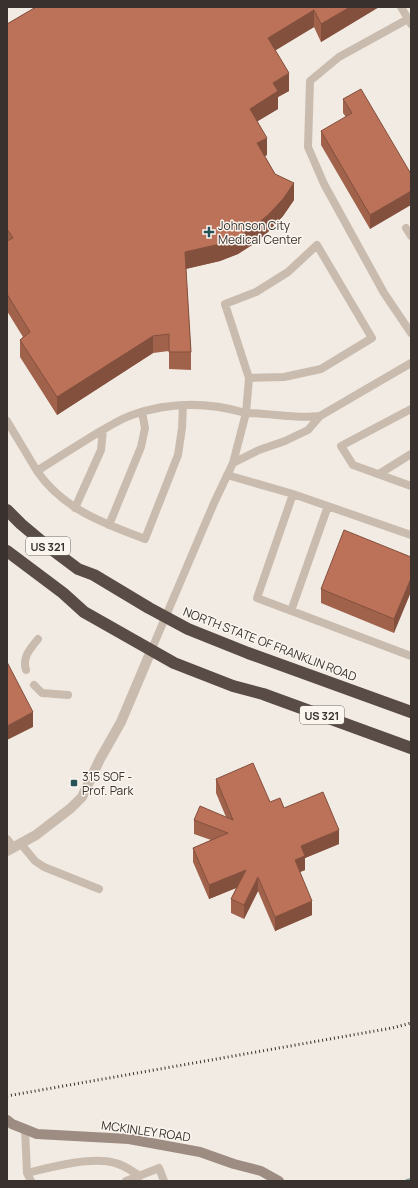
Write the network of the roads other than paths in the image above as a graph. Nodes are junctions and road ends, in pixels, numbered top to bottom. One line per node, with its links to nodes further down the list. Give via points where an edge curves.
1 (401, 7): 2 (lane)
2 (409, 22): 5 (lane, via 339,57 310,82 308,147 324,184 381,287)
3 (406, 228): 4 (lane)
4 (411, 236)
5 (411, 333)
6 (411, 363): 12 (lane)
7 (248, 378): 7 (lane, via 225,304 256,292 288,272 317,245 372,338 321,369 284,377); 11 (lane)
8 (183, 405): 10 (lane); 11 (lane, via 227,407); 25 (lane, via 178,455 145,539)
9 (411, 409): 18 (lane, via 340,446 353,465)
10 (142, 412): 14 (lane); 25 (lane, via 145,428 141,447)
11 (246, 413): 12 (lane, via 303,418); 16 (lane)
12 (320, 416): 16 (lane, via 308,430)
13 (7, 421): 17 (lane)
14 (103, 430): 17 (lane); 23 (lane, via 101,450)
15 (411, 454): 18 (lane)
16 (233, 463): 19 (lane)
17 (36, 471): 23 (lane, via 57,495)
18 (378, 474): 20 (lane)
19 (227, 475): 21 (lane); 29 (lane)
20 (411, 486)
21 (293, 494): 22 (lane); 28 (lane, via 257,598)
22 (328, 506): 26 (lane); 28 (lane)
23 (75, 508): 25 (lane)
24 (7, 510): 29 (highway, NORTH STATE OF FRANKLIN ROAD / US 321, via 78,569 94,575)
25 (109, 525)
26 (411, 535)
27 (7, 551): 31 (highway, US 321, via 84,612)
28 (291, 611): 32 (lane)
29 (166, 618): 31 (lane); 36 (highway, NORTH STATE OF FRANKLIN ROAD / US 321, via 242,651)
30 (38, 639): 33 (lane, via 26,655)
31 (152, 651): 37 (highway, US 321, via 174,664); 39 (street, via 121,722 82,797 36,835)
32 (411, 656)
33 (26, 670)
34 (34, 685): 35 (lane, via 42,693)
35 (68, 695)
36 (411, 712)
37 (411, 748)
38 (7, 839): 39 (lane)
39 (14, 848): 40 (lane, via 44,867)
40 (99, 889)
41 (7, 1120): 42 (street, MCKINLEY ROAD)
42 (24, 1129): 43 (lane); 48 (street, MCKINLEY ROAD, via 37,1134 129,1139 200,1152 261,1171)
43 (27, 1173): 44 (lane, via 93,1161 115,1163); 45 (lane)
44 (140, 1176): 46 (lane); 47 (lane, via 159,1168)
45 (30, 1181)
46 (126, 1181)
47 (164, 1181)
48 (279, 1181)

